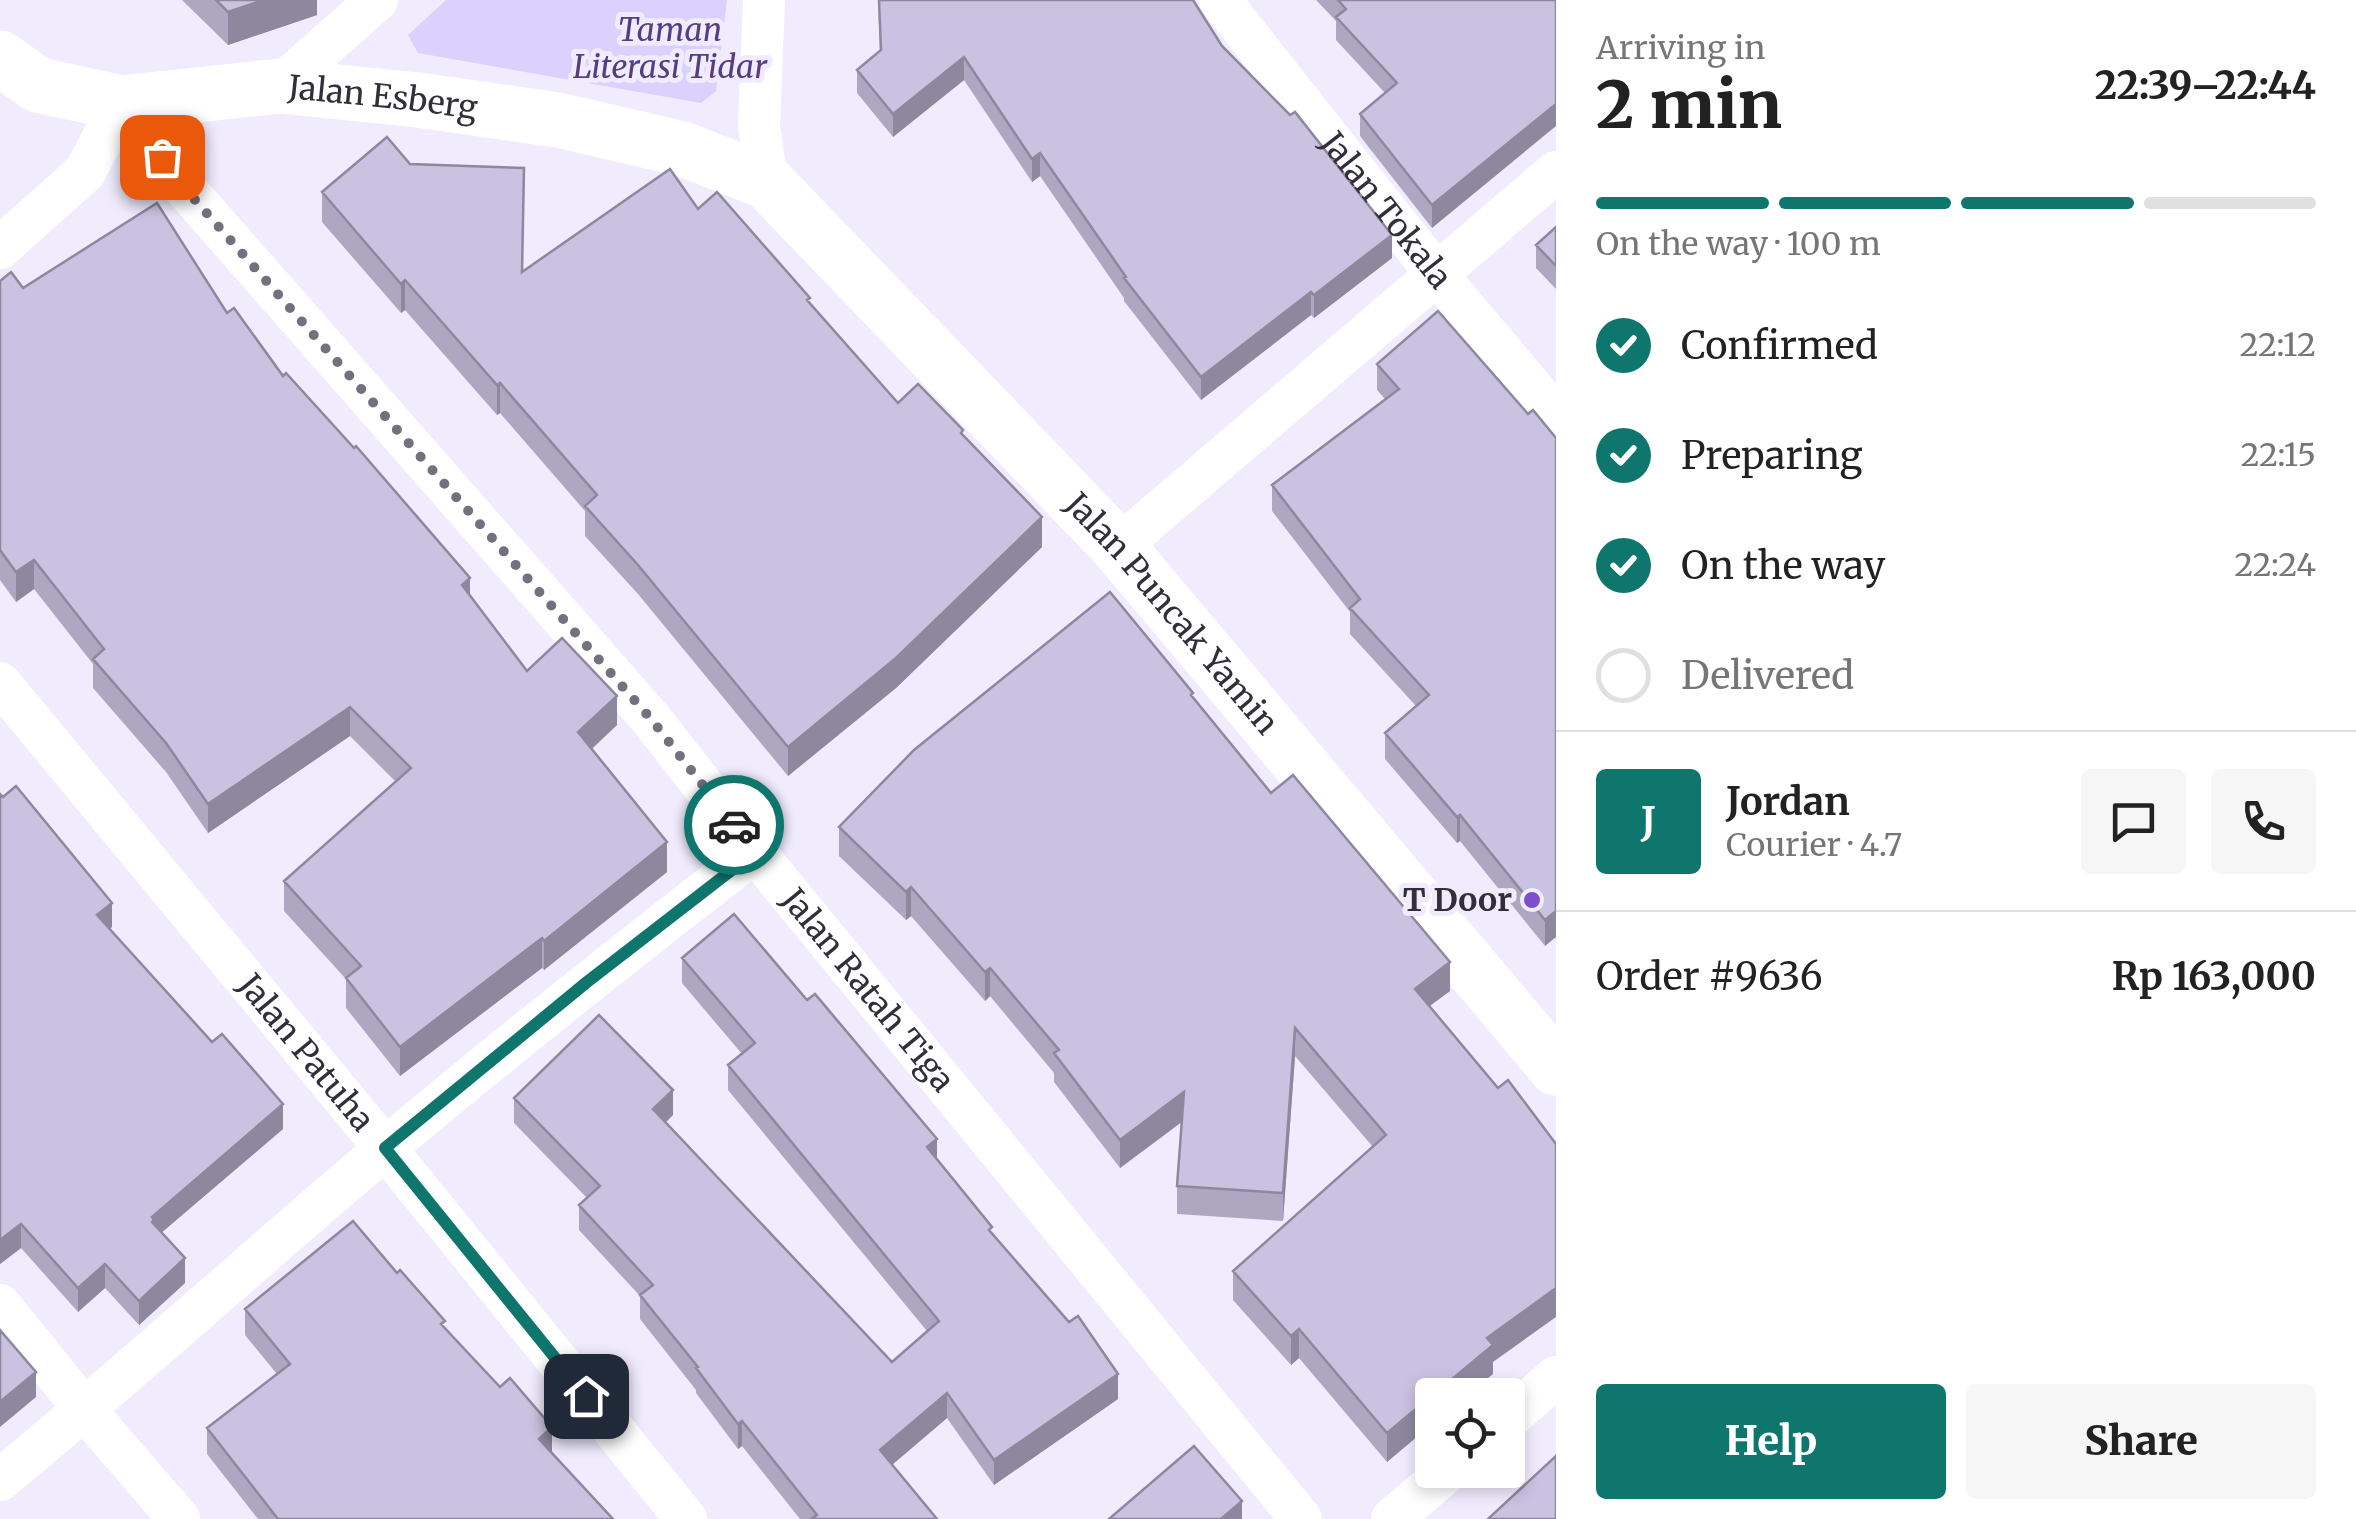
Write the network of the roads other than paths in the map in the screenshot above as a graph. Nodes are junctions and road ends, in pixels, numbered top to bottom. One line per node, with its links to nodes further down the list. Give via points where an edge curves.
1 (377, 0): 5 (street)
2 (764, 0): 8 (street, via 759,126)
3 (1220, 0): 10 (street, Jalan Tokala)
4 (0, 58): 6 (main road, Jalan Esberg, via 38,85)
5 (280, 86): 6 (main road, Jalan Esberg); 8 (main road, Jalan Esberg, via 558,120 683,148)
6 (121, 103): 9 (street, via 85,172); 14 (street, Jalan Ratah Tiga, via 182,185 651,719)
7 (1556, 172): 10 (street)
8 (767, 182): 12 (main road, Jalan Puncak Yamin)
9 (0, 248)
10 (1438, 276): 11 (street, Jalan Tokala); 12 (street)
11 (1556, 416)
12 (1118, 547): 15 (main road, Jalan Puncak Yamin)
13 (0, 683): 16 (street, Jalan Patuha)
14 (755, 852): 16 (street); 25 (street, Jalan Ratah Tiga)
15 (1556, 1068)
16 (385, 1148): 20 (street); 24 (street, Jalan Patuha)
17 (0, 1304): 20 (street)
18 (1556, 1377): 19 (street)
19 (1525, 1404)
20 (85, 1410): 21 (street); 23 (street)
21 (0, 1480)
22 (1428, 1488): 26 (street)
23 (179, 1519)
24 (686, 1519)
25 (1301, 1519)
26 (1392, 1519)

